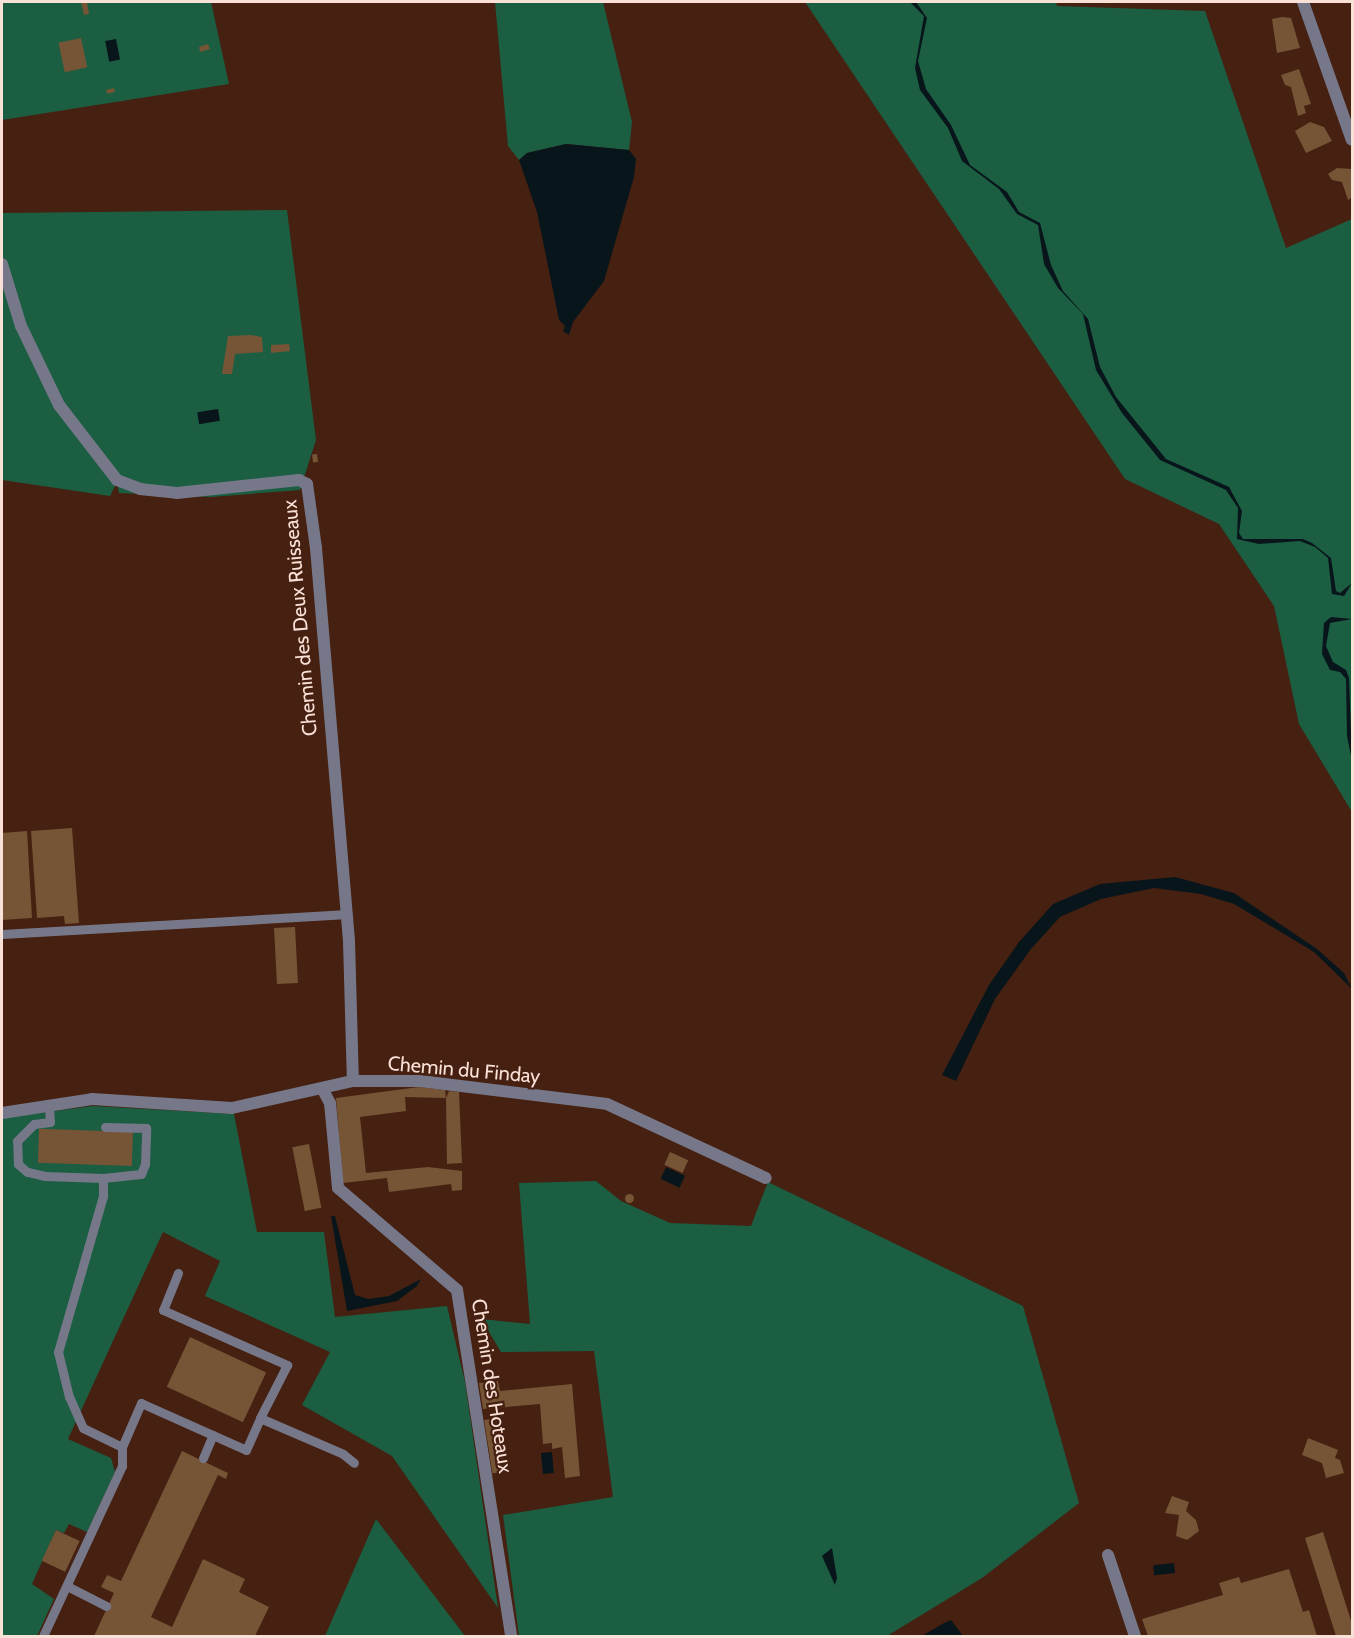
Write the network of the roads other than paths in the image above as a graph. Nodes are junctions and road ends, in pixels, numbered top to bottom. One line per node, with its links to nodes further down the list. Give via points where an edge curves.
1 (1304, 2): 2 (street)
2 (1353, 140)
3 (2, 264): 4 (street, Chemin des Deux Ruisseaux, via 21,326 59,405 117,480 140,489 177,493 298,480 307,484 316,548)
4 (347, 914): 5 (lane); 6 (street, Chemin des Deux Ruisseaux)
5 (2, 934)
6 (353, 1081): 7 (street, Chemin du Finday); 12 (street, Chemin du Finday, via 420,1081 607,1104)
7 (323, 1090): 8 (street, Chemin du Finday, via 232,1108 92,1099); 23 (street, Chemin des Hoteaux, via 330,1103 339,1188 457,1290)
8 (49, 1106): 9 (street, Chemin du Finday); 11 (lane, via 50,1122 34,1124 17,1141 18,1164 27,1172 45,1176)
9 (2, 1113)
10 (105, 1126): 11 (lane, via 146,1128 145,1164 141,1174)
11 (103, 1178): 16 (lane, via 103,1196 58,1352 69,1397 83,1428)
12 (766, 1178)
13 (178, 1273): 14 (lane, via 163,1310 287,1365)
14 (260, 1418): 15 (lane, via 246,1450); 18 (lane, via 343,1454)
15 (213, 1435): 16 (lane, via 141,1403); 17 (lane)
16 (122, 1447): 20 (lane, via 122,1466 114,1490)
17 (203, 1458)
18 (354, 1463)
19 (1108, 1555): 24 (street)
20 (67, 1586): 21 (lane); 22 (lane)
21 (106, 1606)
22 (43, 1636)
23 (511, 1636)
24 (1135, 1636)

